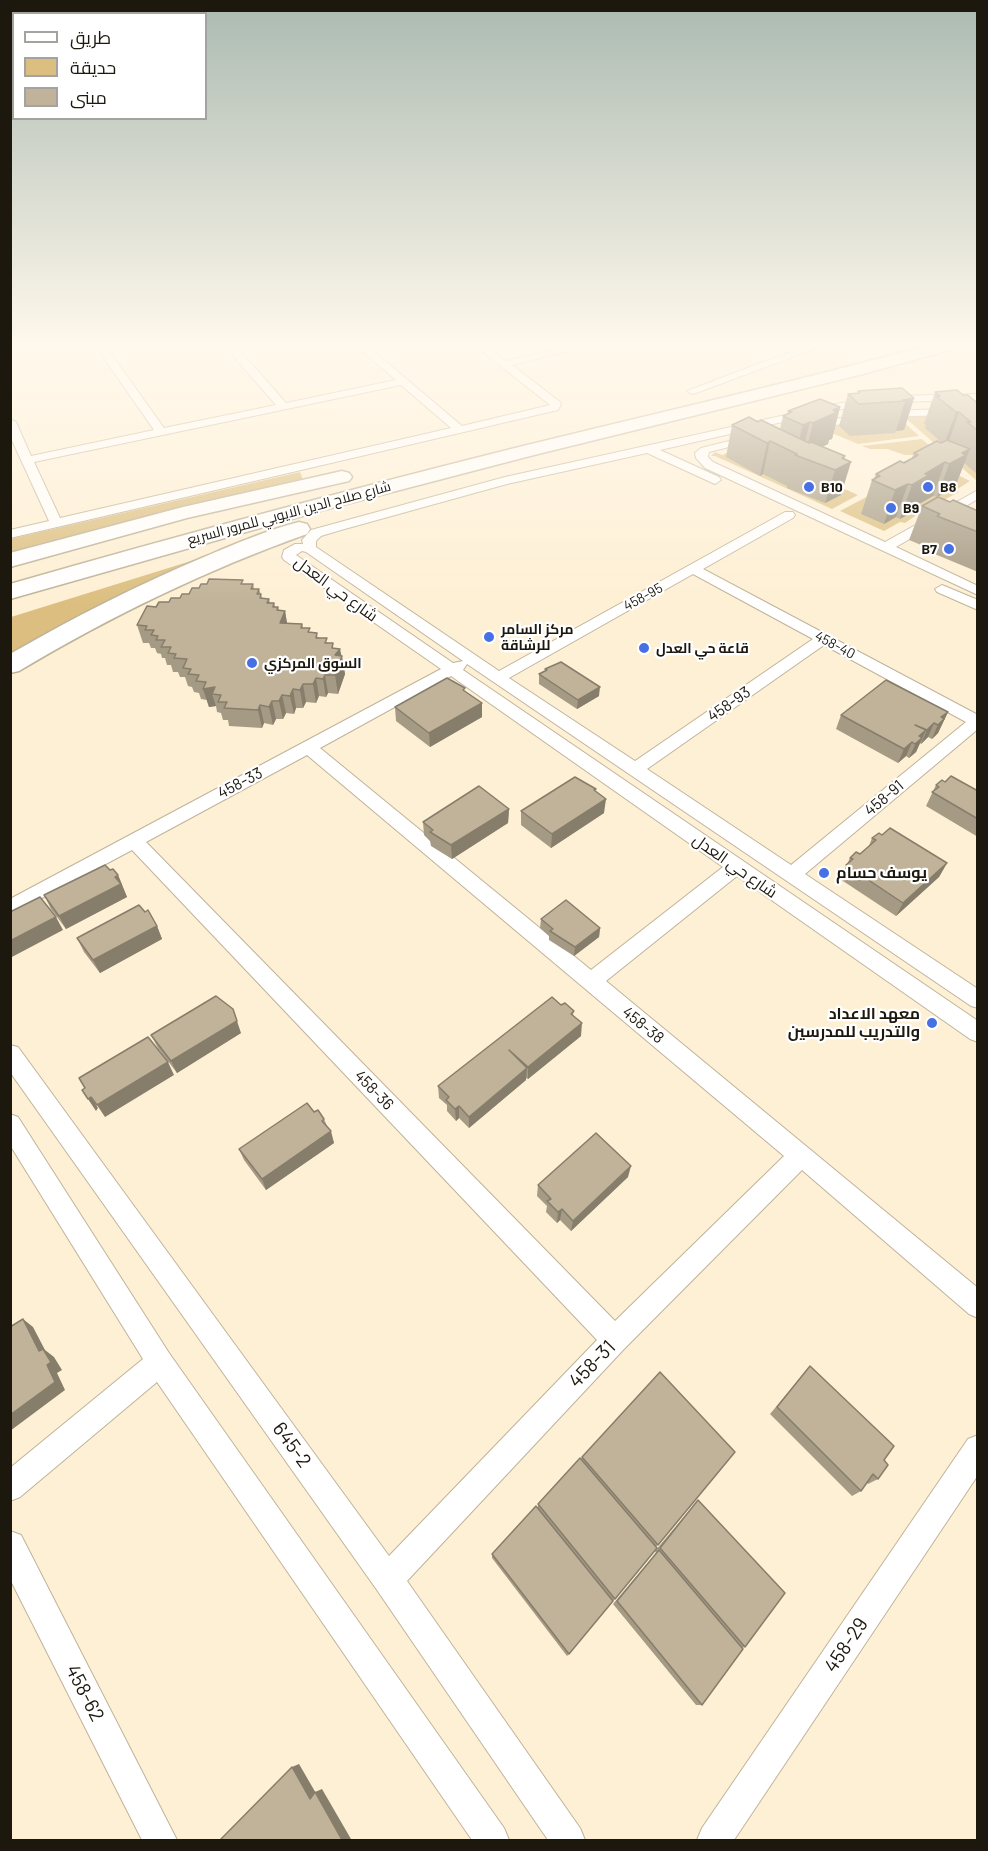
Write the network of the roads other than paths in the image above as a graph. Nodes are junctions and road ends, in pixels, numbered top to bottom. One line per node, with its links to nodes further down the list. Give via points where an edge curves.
1 (14, 430): 11 (street)
2 (169, 430): 9 (street)
3 (453, 430): 17 (street)
4 (534, 430): 12 (highway, شارع صلاح الدين الايوبي للمرور السريع)
5 (608, 430): 25 (highway, شارع صلاح الدين الايوبي للمرور السريع, via 272,517)
6 (654, 430): 13 (highway)
7 (728, 430): 10 (street)
8 (792, 430): 19 (street, via 705,450 702,458 709,465)
9 (161, 432): 11 (street)
10 (647, 448): 13 (street); 16 (street)
11 (28, 460): 17 (street)
12 (391, 466): 21 (highway, via 193,510); 23 (highway, شارع صلاح الدين الايوبي للمرور السريع)
13 (457, 487): 15 (highway); 20 (street, via 316,533 309,540)
14 (978, 494): 19 (street)
15 (372, 503): 27 (highway); 30 (highway, via 183,576)
16 (789, 515): 22 (street, 458-95); 26 (street)
17 (56, 523): 18 (street)
18 (10, 534)
19 (885, 548): 24 (street)
20 (310, 549): 29 (street, شارع حي العدل); 31 (street, شارع حي العدل, via 293,549 289,556)
21 (10, 560)
22 (693, 569): 28 (street, 458-40); 32 (street, 458-95)
23 (10, 570)
24 (978, 591)
25 (10, 592)
26 (978, 606)
27 (10, 609)
28 (823, 639): 33 (street, 458-40); 35 (street, 458-93)
29 (470, 659): 31 (street, 458-33); 32 (street, شارع حي العدل)
30 (10, 665)
31 (450, 670): 34 (street, 458-33); 37 (street, شارع حي العدل)
32 (498, 678): 35 (street, شارع حي العدل)
33 (977, 721): 38 (street, 458-91)
34 (308, 747): 36 (street, 458-33); 40 (street, 458-38)
35 (634, 770): 38 (street, شارع حي العدل)
36 (133, 840): 39 (street, 458-33); 47 (street, 458-36)
37 (736, 867): 40 (street); 42 (street, شارع حي العدل)
38 (791, 875): 41 (street, شارع حي العدل)
39 (10, 908)
40 (590, 982): 45 (street, 458-38)
41 (978, 1000)
42 (978, 1033)
43 (10, 1054): 52 (street, 645-2)
44 (10, 1124): 48 (street)
45 (801, 1155): 46 (street, 458-38); 47 (street, 458-31)
46 (978, 1305)
47 (615, 1340): 52 (street, 458-31)
48 (160, 1362): 50 (street); 54 (street)
49 (978, 1449): 56 (street, 458-29)
50 (10, 1487)
51 (10, 1546): 53 (street, 458-62)
52 (388, 1579): 55 (street, 645-2)
53 (160, 1840)
54 (492, 1840)
55 (568, 1840)
56 (714, 1840)

